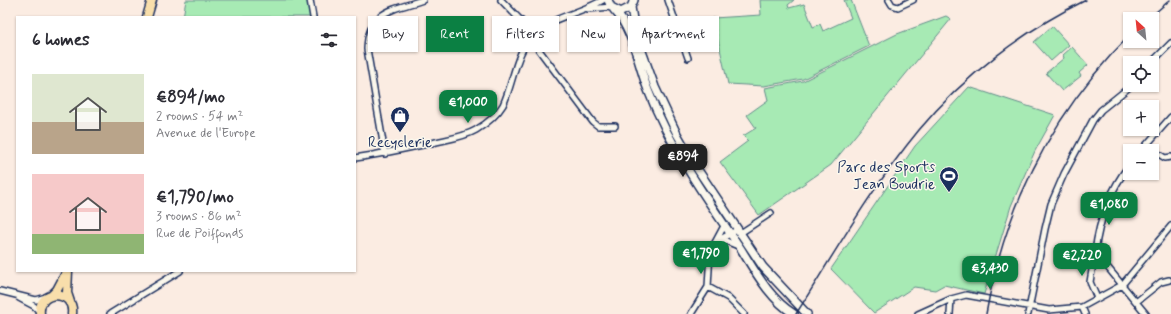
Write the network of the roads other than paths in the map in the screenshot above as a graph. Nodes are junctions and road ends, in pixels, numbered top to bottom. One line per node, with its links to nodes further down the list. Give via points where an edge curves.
1 (152, 0): 13 (main road)
2 (310, 0): 14 (street)
3 (423, 0): 26 (street, via 385,13 373,23 367,35 367,49)
4 (501, 0): 15 (street)
5 (603, 0): 11 (street)
6 (608, 0): 12 (main road)
7 (668, 0): 21 (street)
8 (889, 0): 9 (street, via 895,6)
9 (913, 0)
10 (633, 2): 12 (main road, via 625,11); 34 (main road, via 635,32 655,87 677,134)
11 (587, 9): 12 (street); 16 (street)
12 (613, 9): 32 (main road, via 624,22 648,91 667,131)
13 (147, 16)
14 (313, 16)
15 (517, 16)
16 (559, 19)
17 (1171, 43): 20 (street)
18 (521, 52): 26 (street, via 502,106 485,124 459,137)
19 (540, 52): 24 (street, via 592,122 598,126)
20 (1158, 56)
21 (688, 58)
22 (1124, 92): 51 (street, via 1096,116 1064,174 1046,222)
23 (1171, 117): 25 (street)
24 (615, 126)
25 (1147, 144)
26 (385, 154): 29 (street)
27 (1159, 154): 28 (street, via 1165,158)
28 (1171, 157)
29 (356, 158)
30 (1123, 175): 38 (street, via 1109,198 1097,235)
31 (771, 213): 34 (street)
32 (724, 226): 35 (main road); 36 (street)
33 (1171, 226): 43 (street)
34 (738, 232): 35 (street); 60 (main road, via 770,276)
35 (731, 236): 36 (street); 37 (main road)
36 (715, 243): 37 (street, via 726,241); 44 (street, via 710,252)
37 (738, 246): 59 (main road, via 773,297)
38 (1095, 252): 43 (street); 48 (street, via 1090,282)
39 (67, 272): 47 (main road, via 57,290)
40 (68, 272): 53 (main road, via 67,293)
41 (178, 272): 56 (street)
42 (1169, 280): 50 (street, via 1161,282)
43 (1122, 285): 48 (street); 50 (street)
44 (708, 287): 57 (street); 58 (street, via 728,298)
45 (0, 291): 46 (street)
46 (15, 295): 47 (street, via 36,300); 54 (street, via 31,304)
47 (49, 296): 53 (main road, via 61,295); 54 (main road, via 41,304)
48 (1097, 298): 52 (street)
49 (951, 299): 51 (street, via 971,295); 61 (street); 62 (street)
50 (1136, 302): 65 (street)
51 (1030, 307): 52 (street, via 1049,310); 63 (street)
52 (1082, 307): 64 (street)
53 (71, 308): 55 (street)
54 (40, 313)
55 (78, 314)
56 (110, 314)
57 (691, 314)
58 (744, 314)
59 (794, 314)
60 (807, 314)
61 (918, 314)
62 (950, 314)
63 (1028, 314)
64 (1085, 314)
65 (1146, 314)

